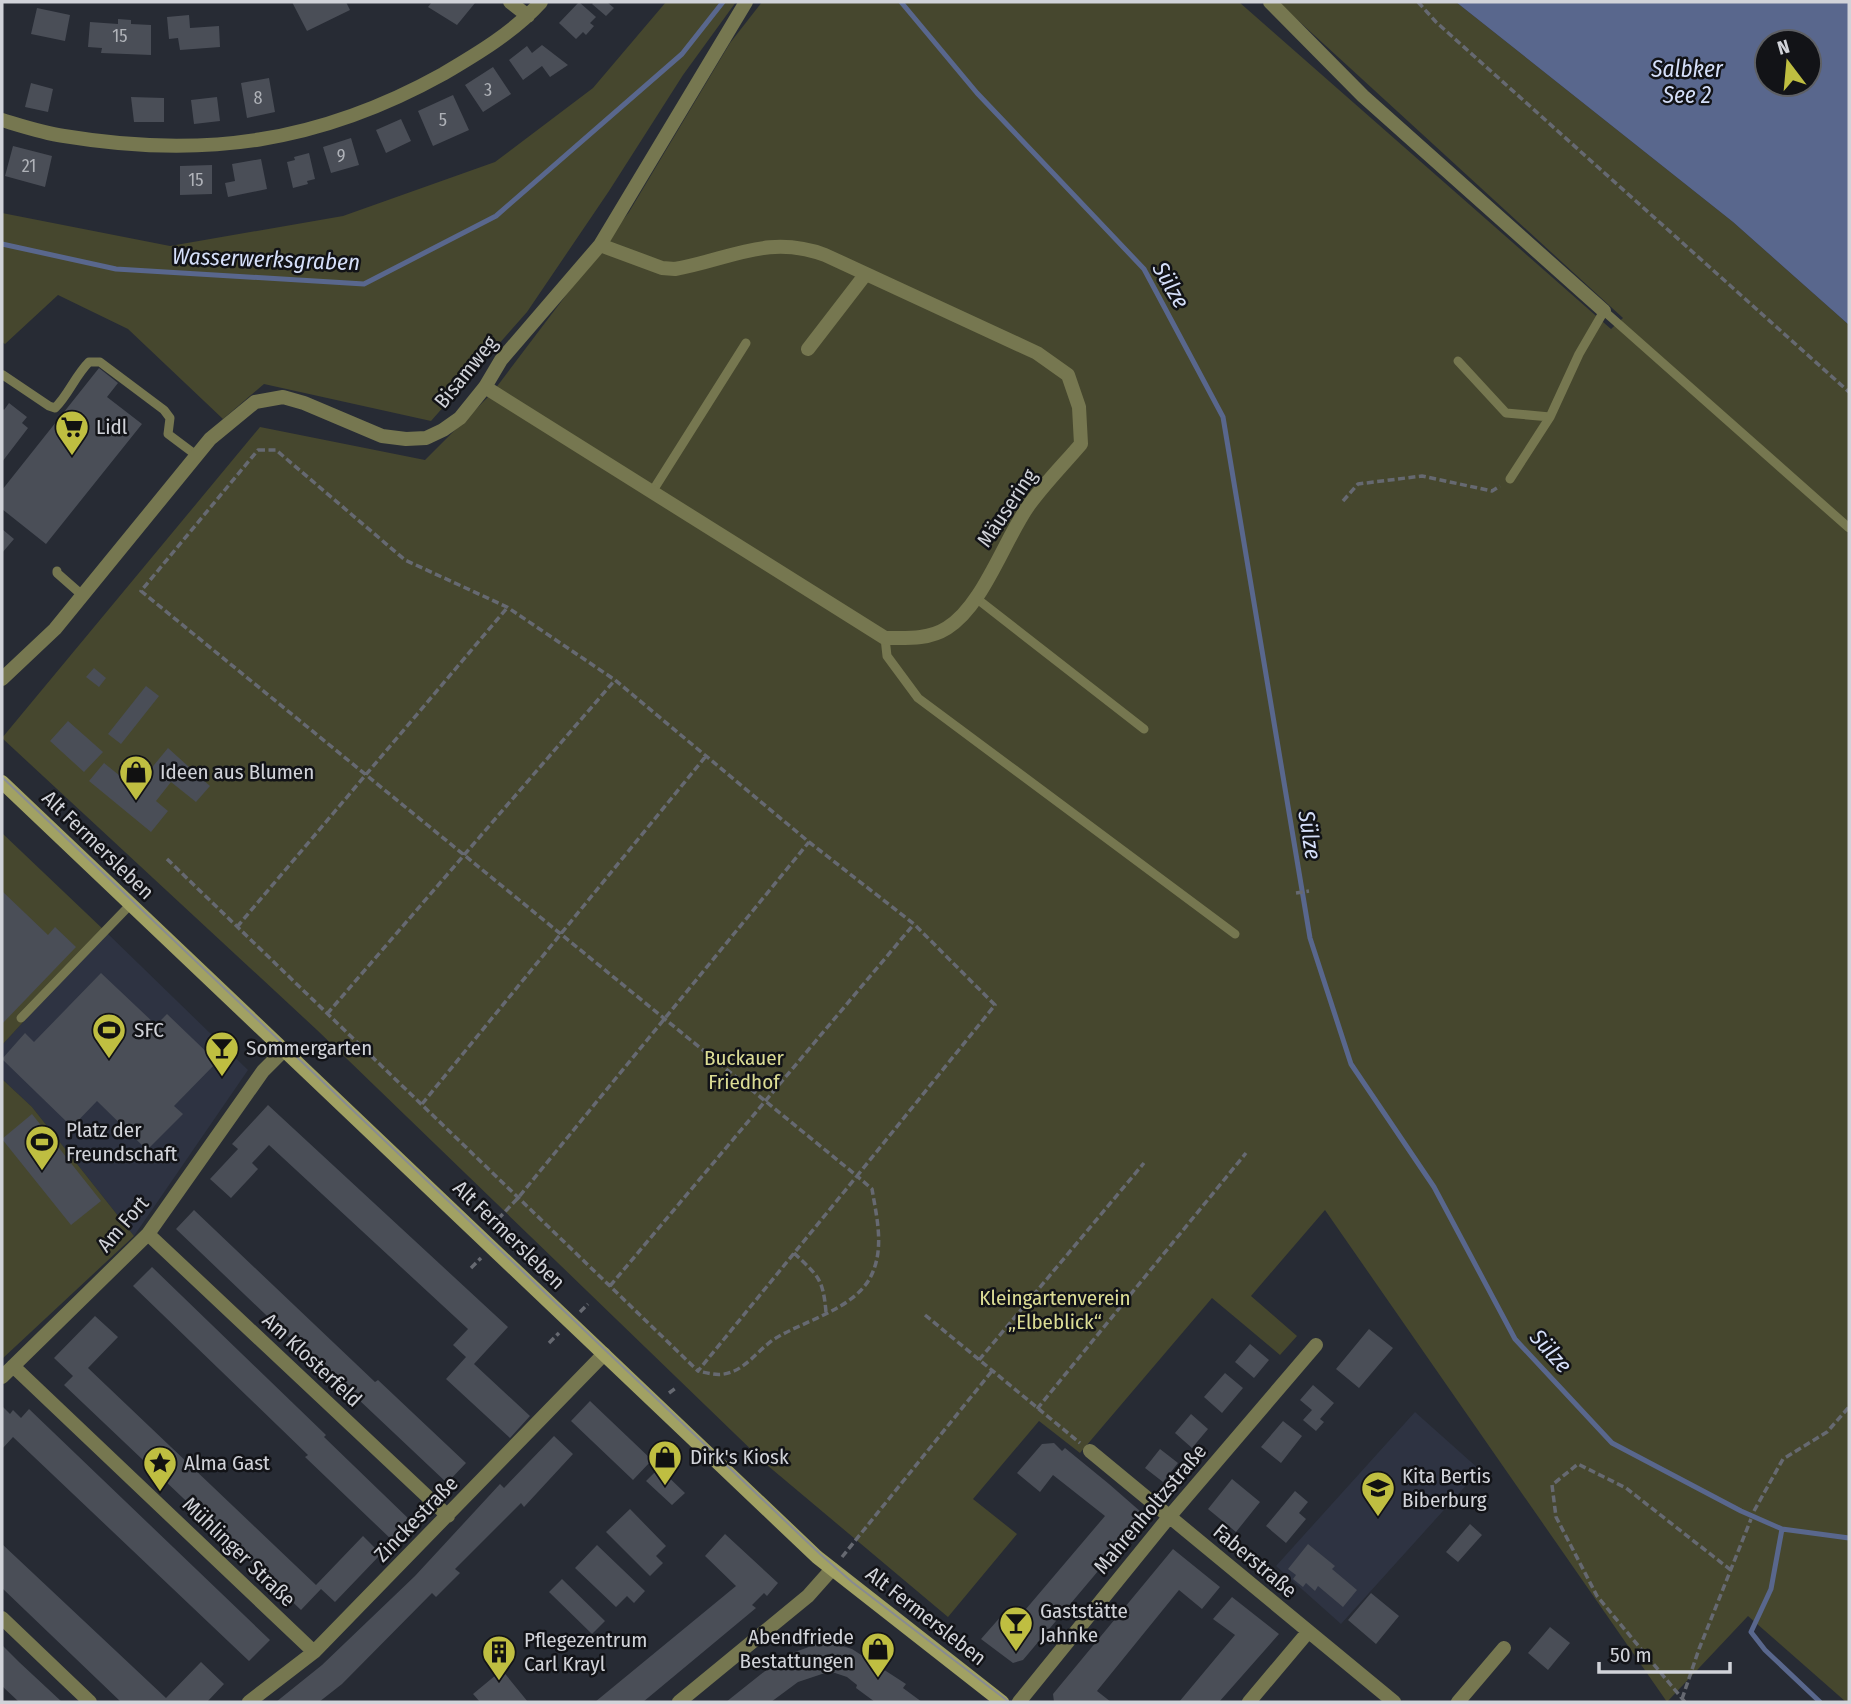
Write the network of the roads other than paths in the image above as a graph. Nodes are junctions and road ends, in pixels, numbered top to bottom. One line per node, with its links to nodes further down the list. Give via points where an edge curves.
1 (510, 2): 5 (street)
2 (541, 2): 5 (street)
3 (746, 2): 7 (street, Bisamweg)
4 (1270, 2): 9 (street, via 1363,96)
5 (528, 16): 6 (street, via 470,58 411,91 350,118 285,136 212,146 147,145 62,136)
6 (2, 120)
7 (600, 245): 8 (street, Mäusering, via 675,269 760,247 796,247); 14 (street, Bisamweg, via 501,360)
8 (865, 275): 11 (street); 22 (street, Mäusering, via 1037,353 1068,376 1079,407 1081,444 1029,505)
9 (1604, 312): 15 (lane); 19 (lane)
10 (746, 343): 18 (lane)
11 (807, 349)
12 (1458, 361): 15 (lane, via 1506,413)
13 (2, 376): 16 (lane, via 55,408 80,371 89,362 100,362 164,410 170,418 168,434)
14 (485, 387): 16 (street, Bisamweg, via 460,418 426,438 382,436 304,403 267,398 245,409); 18 (street)
15 (1550, 417): 17 (lane)
16 (196, 455): 21 (street, Bisamweg)
17 (1510, 479)
18 (652, 492): 23 (street)
19 (1849, 528)
20 (57, 571): 21 (lane)
21 (82, 594): 24 (street, Bisamweg, via 55,629)
22 (976, 598): 23 (street, Mäusering, via 960,618 934,635); 25 (lane)
23 (885, 638): 28 (lane, via 887,656 918,698)
24 (2, 678)
25 (1144, 729)
26 (2, 782): 27 (main road, Alt Fermersleben)
27 (130, 905): 29 (lane); 30 (main road, Alt Fermersleben)
28 (1235, 934)
29 (21, 1018)
30 (284, 1050): 31 (street, Am Fort, via 263,1071); 33 (main road, Alt Fermersleben)
31 (148, 1234): 34 (street, Am Fort); 37 (street, Am Klosterfeld)
32 (1316, 1345): 38 (street, Mahrenholtzstraße)
33 (604, 1354): 37 (street, Zinckestraße); 39 (main road, Alt Fermersleben)
34 (13, 1366): 35 (street, Am Fort); 43 (street, Mühlinger Straße)
35 (2, 1377)
36 (1090, 1451): 38 (street, Faberstraße)
37 (448, 1516): 43 (street, Zinckestraße)
38 (1169, 1517): 41 (street, Faberstraße); 48 (street, Mahrenholtzstraße)
39 (832, 1569): 46 (street, via 808,1596); 47 (main road, Alt Fermersleben)
40 (2, 1618): 44 (street)
41 (1308, 1632): 49 (street); 50 (street, Faberstraße)
42 (1504, 1648): 51 (street)
43 (314, 1652): 45 (street, Zinckestraße)
44 (90, 1702)
45 (249, 1702)
46 (679, 1702)
47 (1002, 1702)
48 (1019, 1702)
49 (1249, 1702)
50 (1394, 1702)
51 (1458, 1702)

